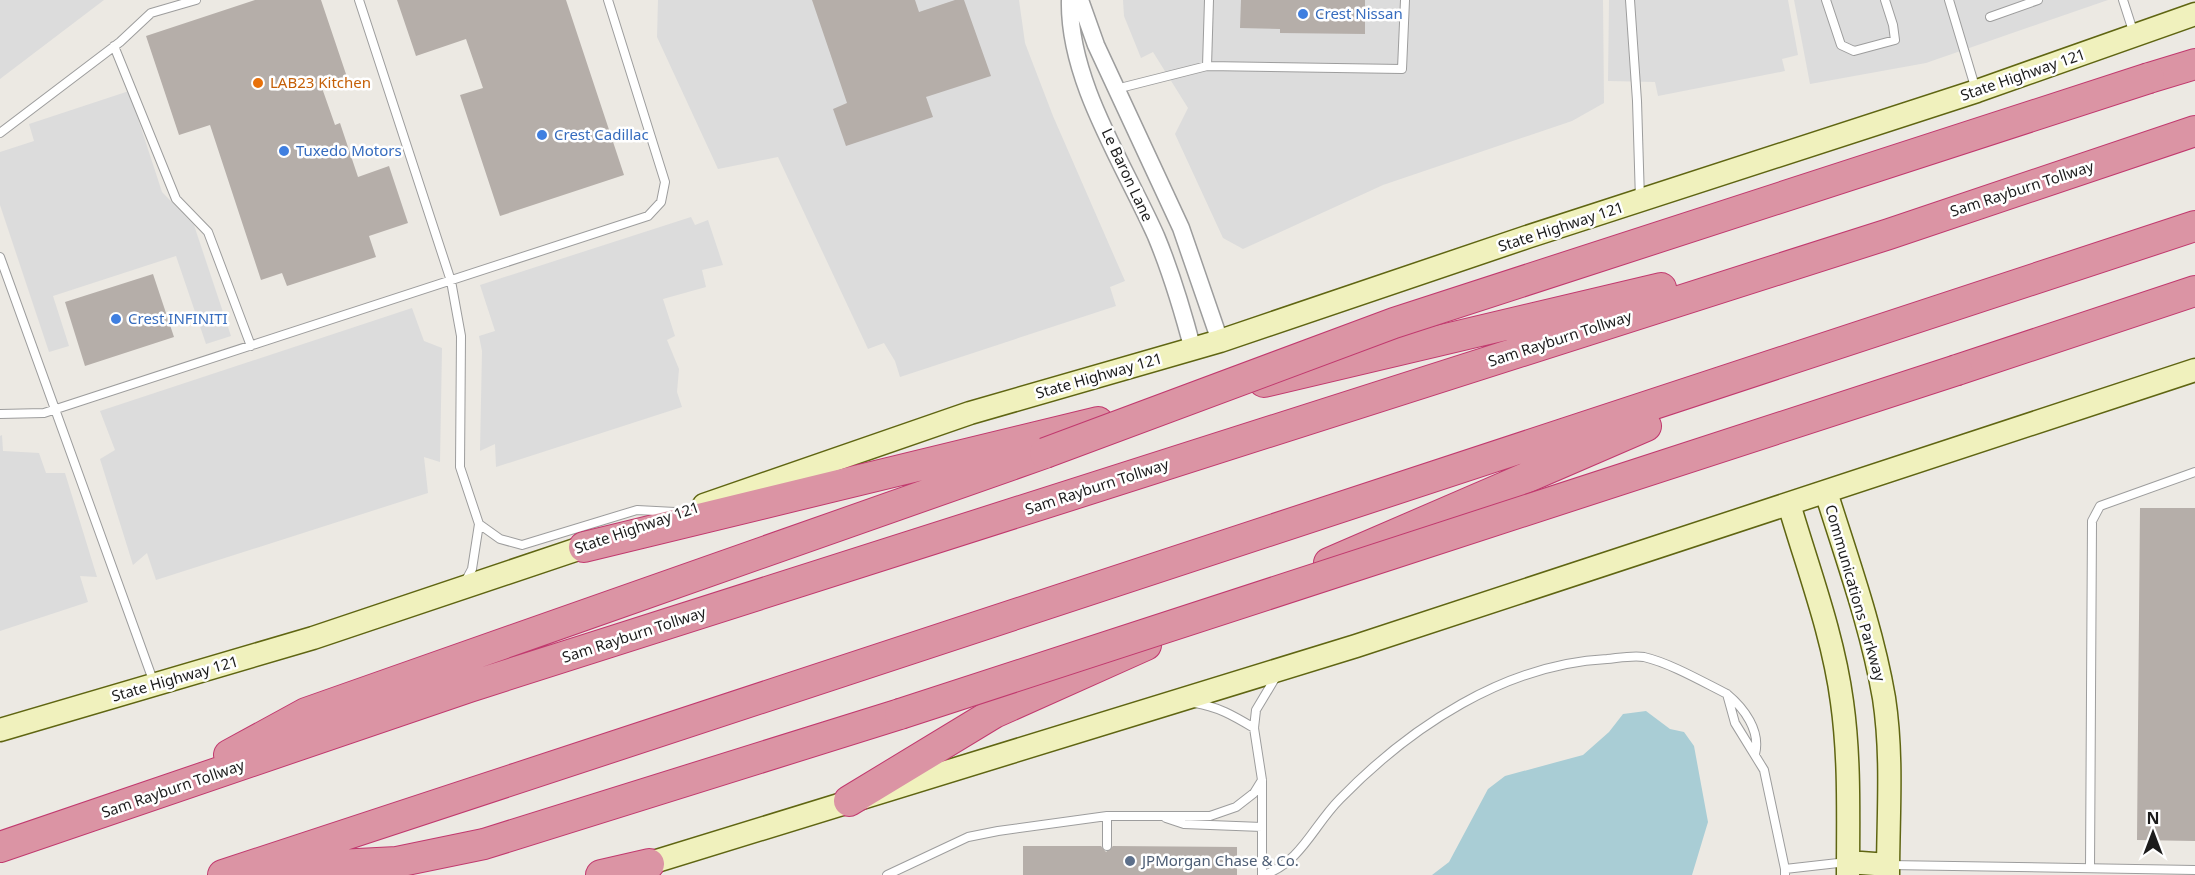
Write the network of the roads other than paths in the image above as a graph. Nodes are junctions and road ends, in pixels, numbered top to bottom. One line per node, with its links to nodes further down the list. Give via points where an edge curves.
1 (196, 0): 17 (lane, via 151,13)
2 (359, 0): 28 (lane)
3 (608, 0): 28 (lane, via 665,182 661,202 648,216 636,221)
4 (1070, 0): 33 (street, Le Baron Lane, via 1071,37 1082,76 1157,238)
5 (1080, 0): 20 (street, Le Baron Lane, via 1095,45)
6 (1209, 0): 19 (lane)
7 (1404, 0): 19 (lane, via 1402,69)
8 (1630, 0): 24 (lane)
9 (1826, 0): 10 (lane, via 1841,45 1854,51 1895,40)
10 (1885, 0)
11 (1949, 0): 21 (lane)
12 (2038, 0): 15 (lane)
13 (2123, 0): 16 (lane)
14 (2195, 14): 16 (main road, State Highway 121)
15 (1990, 17)
16 (2135, 37): 21 (main road, State Highway 121)
17 (114, 46): 23 (lane); 31 (lane, via 176,199 208,232)
18 (2195, 64): 52 (highway, bridge, via 1394,322 890,508 306,713)
19 (1207, 66): 20 (lane)
20 (1116, 88): 30 (street, Le Baron Lane, via 1181,228)
21 (1977, 91): 24 (main road, State Highway 121)
22 (2195, 131): 26 (highway, Sam Rayburn Tollway)
23 (0, 133)
24 (1640, 201): 30 (main road, State Highway 121)
25 (2195, 226): 32 (highway)
26 (1889, 234): 42 (highway); 52 (highway, Sam Rayburn Tollway, via 469,687)
27 (0, 258): 35 (lane)
28 (451, 281): 31 (lane); 41 (lane, via 461,336 460,467)
29 (2186, 295): 64 (highway, bridge, via 900,714 484,844 397,862)
30 (1220, 341): 33 (main road, State Highway 121)
31 (251, 346): 35 (lane)
32 (1828, 347): 53 (highway, via 994,713); 64 (highway)
33 (1193, 350): 40 (main road, State Highway 121, via 969,413)
34 (2195, 370): 38 (main road)
35 (57, 408): 36 (lane, via 44,413); 45 (lane)
36 (0, 414)
37 (2195, 472): 60 (lane, via 2100,506 2094,513)
38 (1826, 492): 39 (main road); 62 (main road, Communications Parkway, via 1871,639 1884,698 1890,757)
39 (1789, 504): 44 (main road); 61 (main road, via 1831,646 1842,700 1847,753)
40 (682, 513): 41 (lane, via 638,510 522,545 500,539); 42 (main road, State Highway 121)
41 (479, 524): 43 (lane, via 472,570)
42 (584, 547): 43 (main road, State Highway 121)
43 (461, 588): 45 (main road, State Highway 121, via 313,638)
44 (1281, 668): 47 (main road); 48 (lane, via 1256,710)
45 (154, 685): 49 (main road, State Highway 121)
46 (1727, 694): 50 (lane, via 1735,723); 50 (lane, via 1748,717 1758,743); 69 (lane, via 1643,657 1580,660 1499,684 1421,728 1338,800 1310,841 1281,869)
47 (1173, 700): 48 (lane, via 1209,705); 53 (main road)
48 (1254, 728): 51 (lane)
49 (0, 730)
50 (1755, 754): 65 (lane, via 1764,770)
51 (1262, 780): 54 (lane, via 1254,793 1236,807 1210,816); 56 (lane)
52 (158, 794): 58 (highway, Sam Rayburn Tollway)
53 (849, 801): 59 (main road)
54 (1157, 815): 55 (lane); 56 (lane, via 1184,824)
55 (1107, 816): 57 (lane); 68 (lane, via 968,837)
56 (1262, 827): 69 (lane)
57 (1107, 846)
58 (0, 847)
59 (649, 864): 66 (highway); 67 (main road)
60 (2090, 868): 62 (lane); 63 (lane)
61 (1848, 869): 62 (main road); 65 (lane)
62 (1888, 870)
63 (2195, 870)
64 (231, 872)
65 (1785, 872)
66 (601, 875)
67 (612, 875)
68 (888, 875)
69 (1263, 875)

